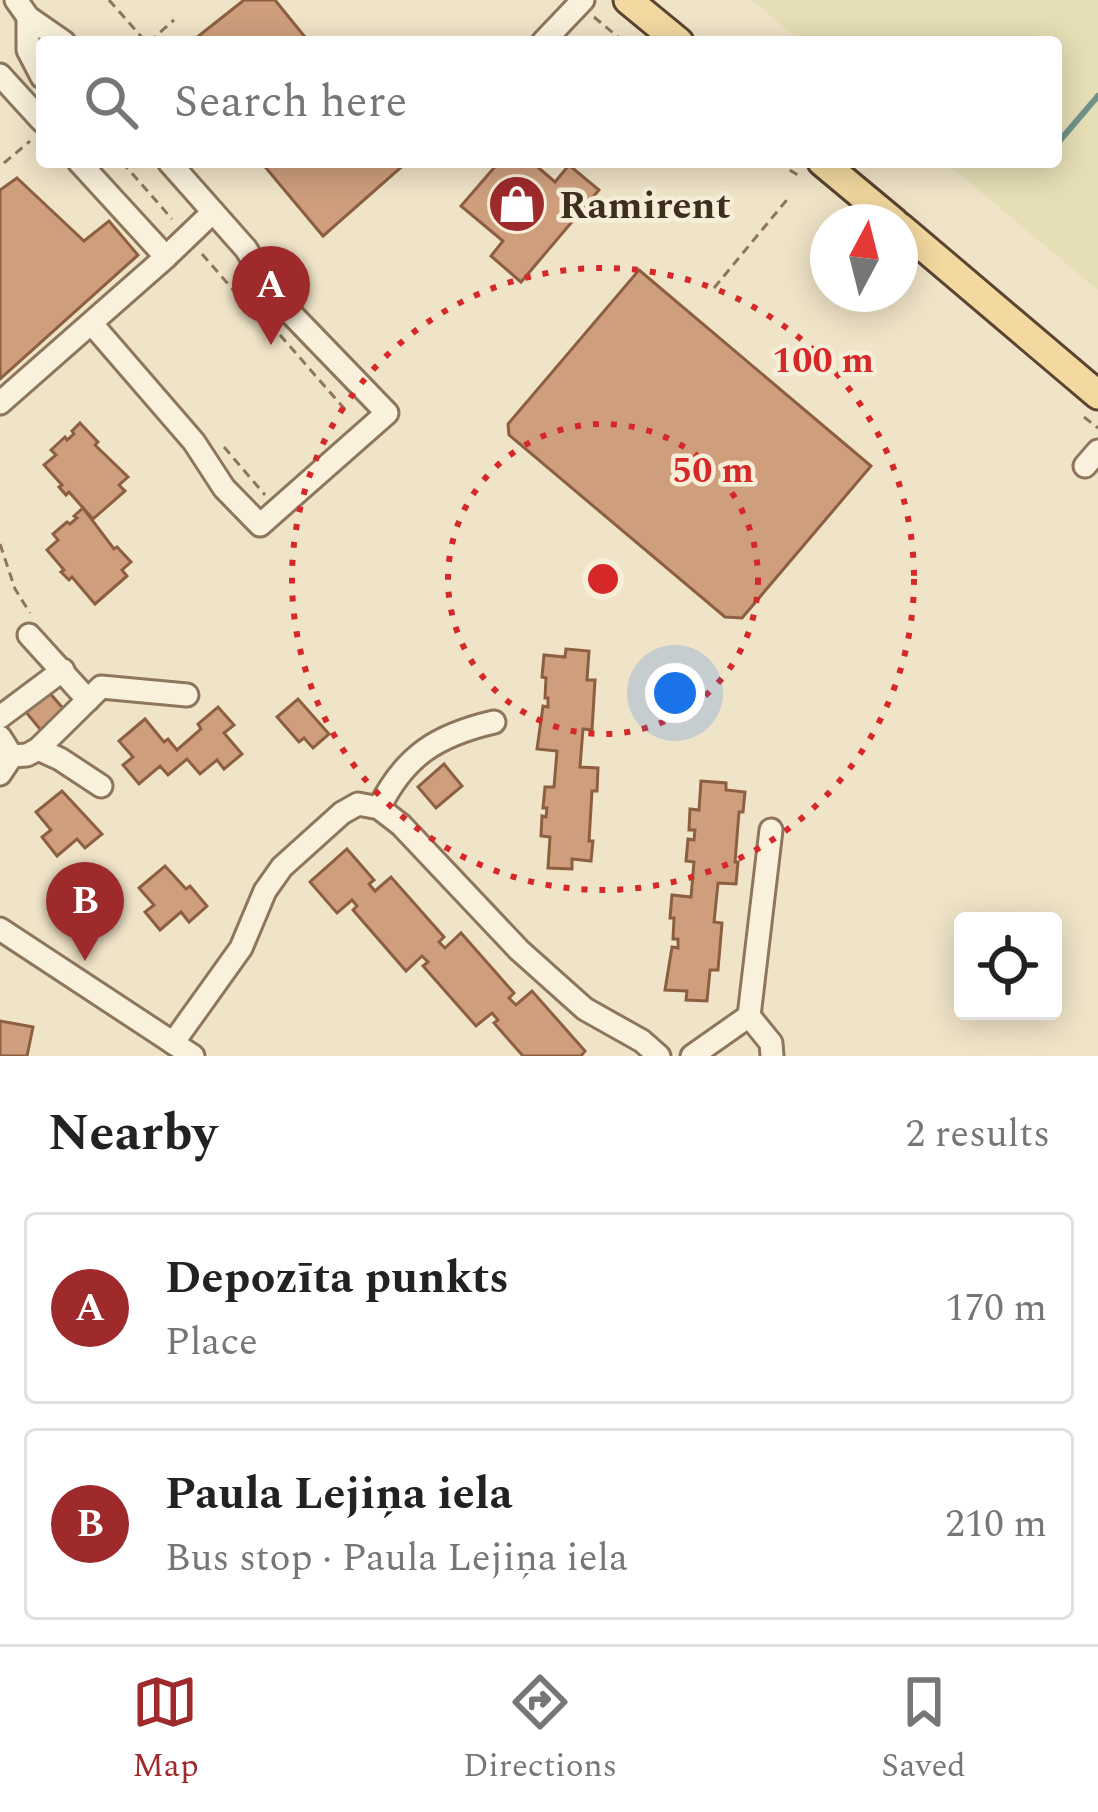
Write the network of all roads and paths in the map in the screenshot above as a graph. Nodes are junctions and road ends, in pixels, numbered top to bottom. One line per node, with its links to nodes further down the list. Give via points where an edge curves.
1 (109, 0): 7 (path)
2 (628, 0): 11 (main road)
3 (581, 2): 9 (street); 10 (path)
4 (22, 9): 6 (street); 12 (street)
5 (174, 20): 8 (path)
6 (56, 36)
7 (142, 36)
8 (154, 36)
9 (549, 36)
10 (618, 36)
11 (672, 36)
12 (36, 65)
13 (0, 75): 14 (street)
14 (36, 114)
15 (29, 141): 16 (path)
16 (4, 164)
17 (85, 168): 26 (street)
18 (127, 168): 24 (path)
19 (174, 168): 23 (street)
20 (829, 168): 22 (main road)
21 (790, 196): 27 (path)
22 (872, 204)
23 (212, 212): 24 (street); 31 (street, via 276,298 387,413)
24 (187, 236): 26 (street); 31 (path)
25 (918, 243): 29 (main road)
26 (166, 256): 28 (street)
27 (714, 288)
28 (92, 324): 30 (street); 33 (street, via 260,524)
29 (1098, 395)
30 (0, 403)
31 (365, 432): 33 (street)
32 (220, 442): 33 (path)
33 (278, 509)
34 (0, 544): 36 (path)
35 (29, 634): 36 (street)
36 (55, 662): 38 (street); 39 (street)
37 (187, 695): 38 (street, via 100,687)
38 (88, 700): 41 (street)
39 (0, 717)
40 (494, 722): 44 (street, via 435,742 405,765)
41 (38, 749): 42 (street); 43 (street)
42 (4, 756)
43 (101, 787)
44 (379, 808): 48 (street, via 358,804 342,813 282,867 241,948); 50 (street, via 585,1009)
45 (771, 830): 47 (street)
46 (0, 929): 48 (street)
47 (749, 1016): 51 (street); 52 (street)
48 (173, 1042): 49 (street)
49 (193, 1056)
50 (659, 1056)
51 (692, 1056)
52 (772, 1056)

